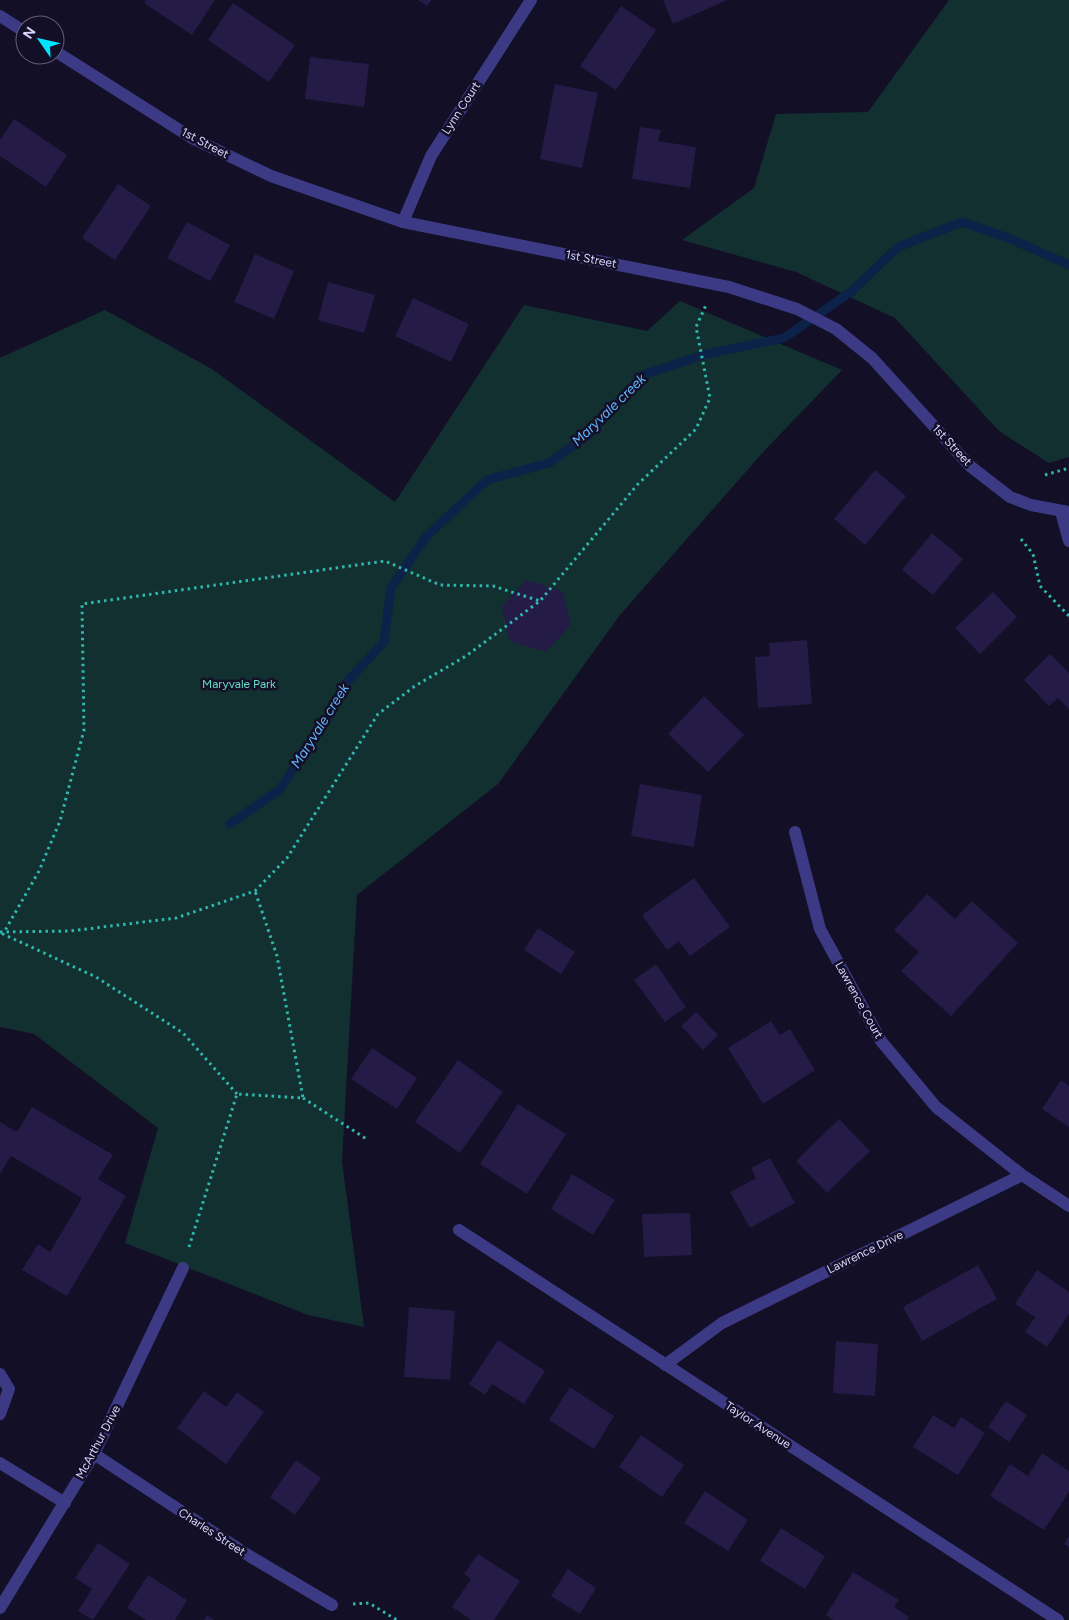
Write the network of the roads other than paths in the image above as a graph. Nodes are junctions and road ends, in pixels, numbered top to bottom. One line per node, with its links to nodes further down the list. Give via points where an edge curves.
1 (531, 0): 5 (street, Lynn Court, via 431,156)
2 (0, 16): 3 (street)
3 (15, 26)
4 (65, 57): 5 (street, 1st Street, via 192,138 271,176)
5 (403, 222): 6 (street, 1st Street, via 729,287 798,309 836,329 872,358 970,466 1010,497)
6 (1065, 512): 7 (street, 1st Street)
7 (1069, 541)
8 (795, 832): 9 (street, Lawrence Court, via 820,929 881,1041 936,1107)
9 (1022, 1175): 10 (street); 13 (street, Lawrence Drive, via 722,1322)
10 (1069, 1206)
11 (459, 1230): 13 (street, Taylor Avenue)
12 (183, 1268): 16 (street, McArthur Drive)
13 (665, 1365): 21 (street, Taylor Avenue)
14 (0, 1374): 15 (street, via 8,1389)
15 (0, 1414)
16 (94, 1454): 18 (street, McArthur Drive); 19 (street, Charles Street, via 251,1557)
17 (0, 1463): 18 (street)
18 (65, 1503): 20 (street, McArthur Drive)
19 (332, 1605)
20 (0, 1608)
21 (1058, 1620)

